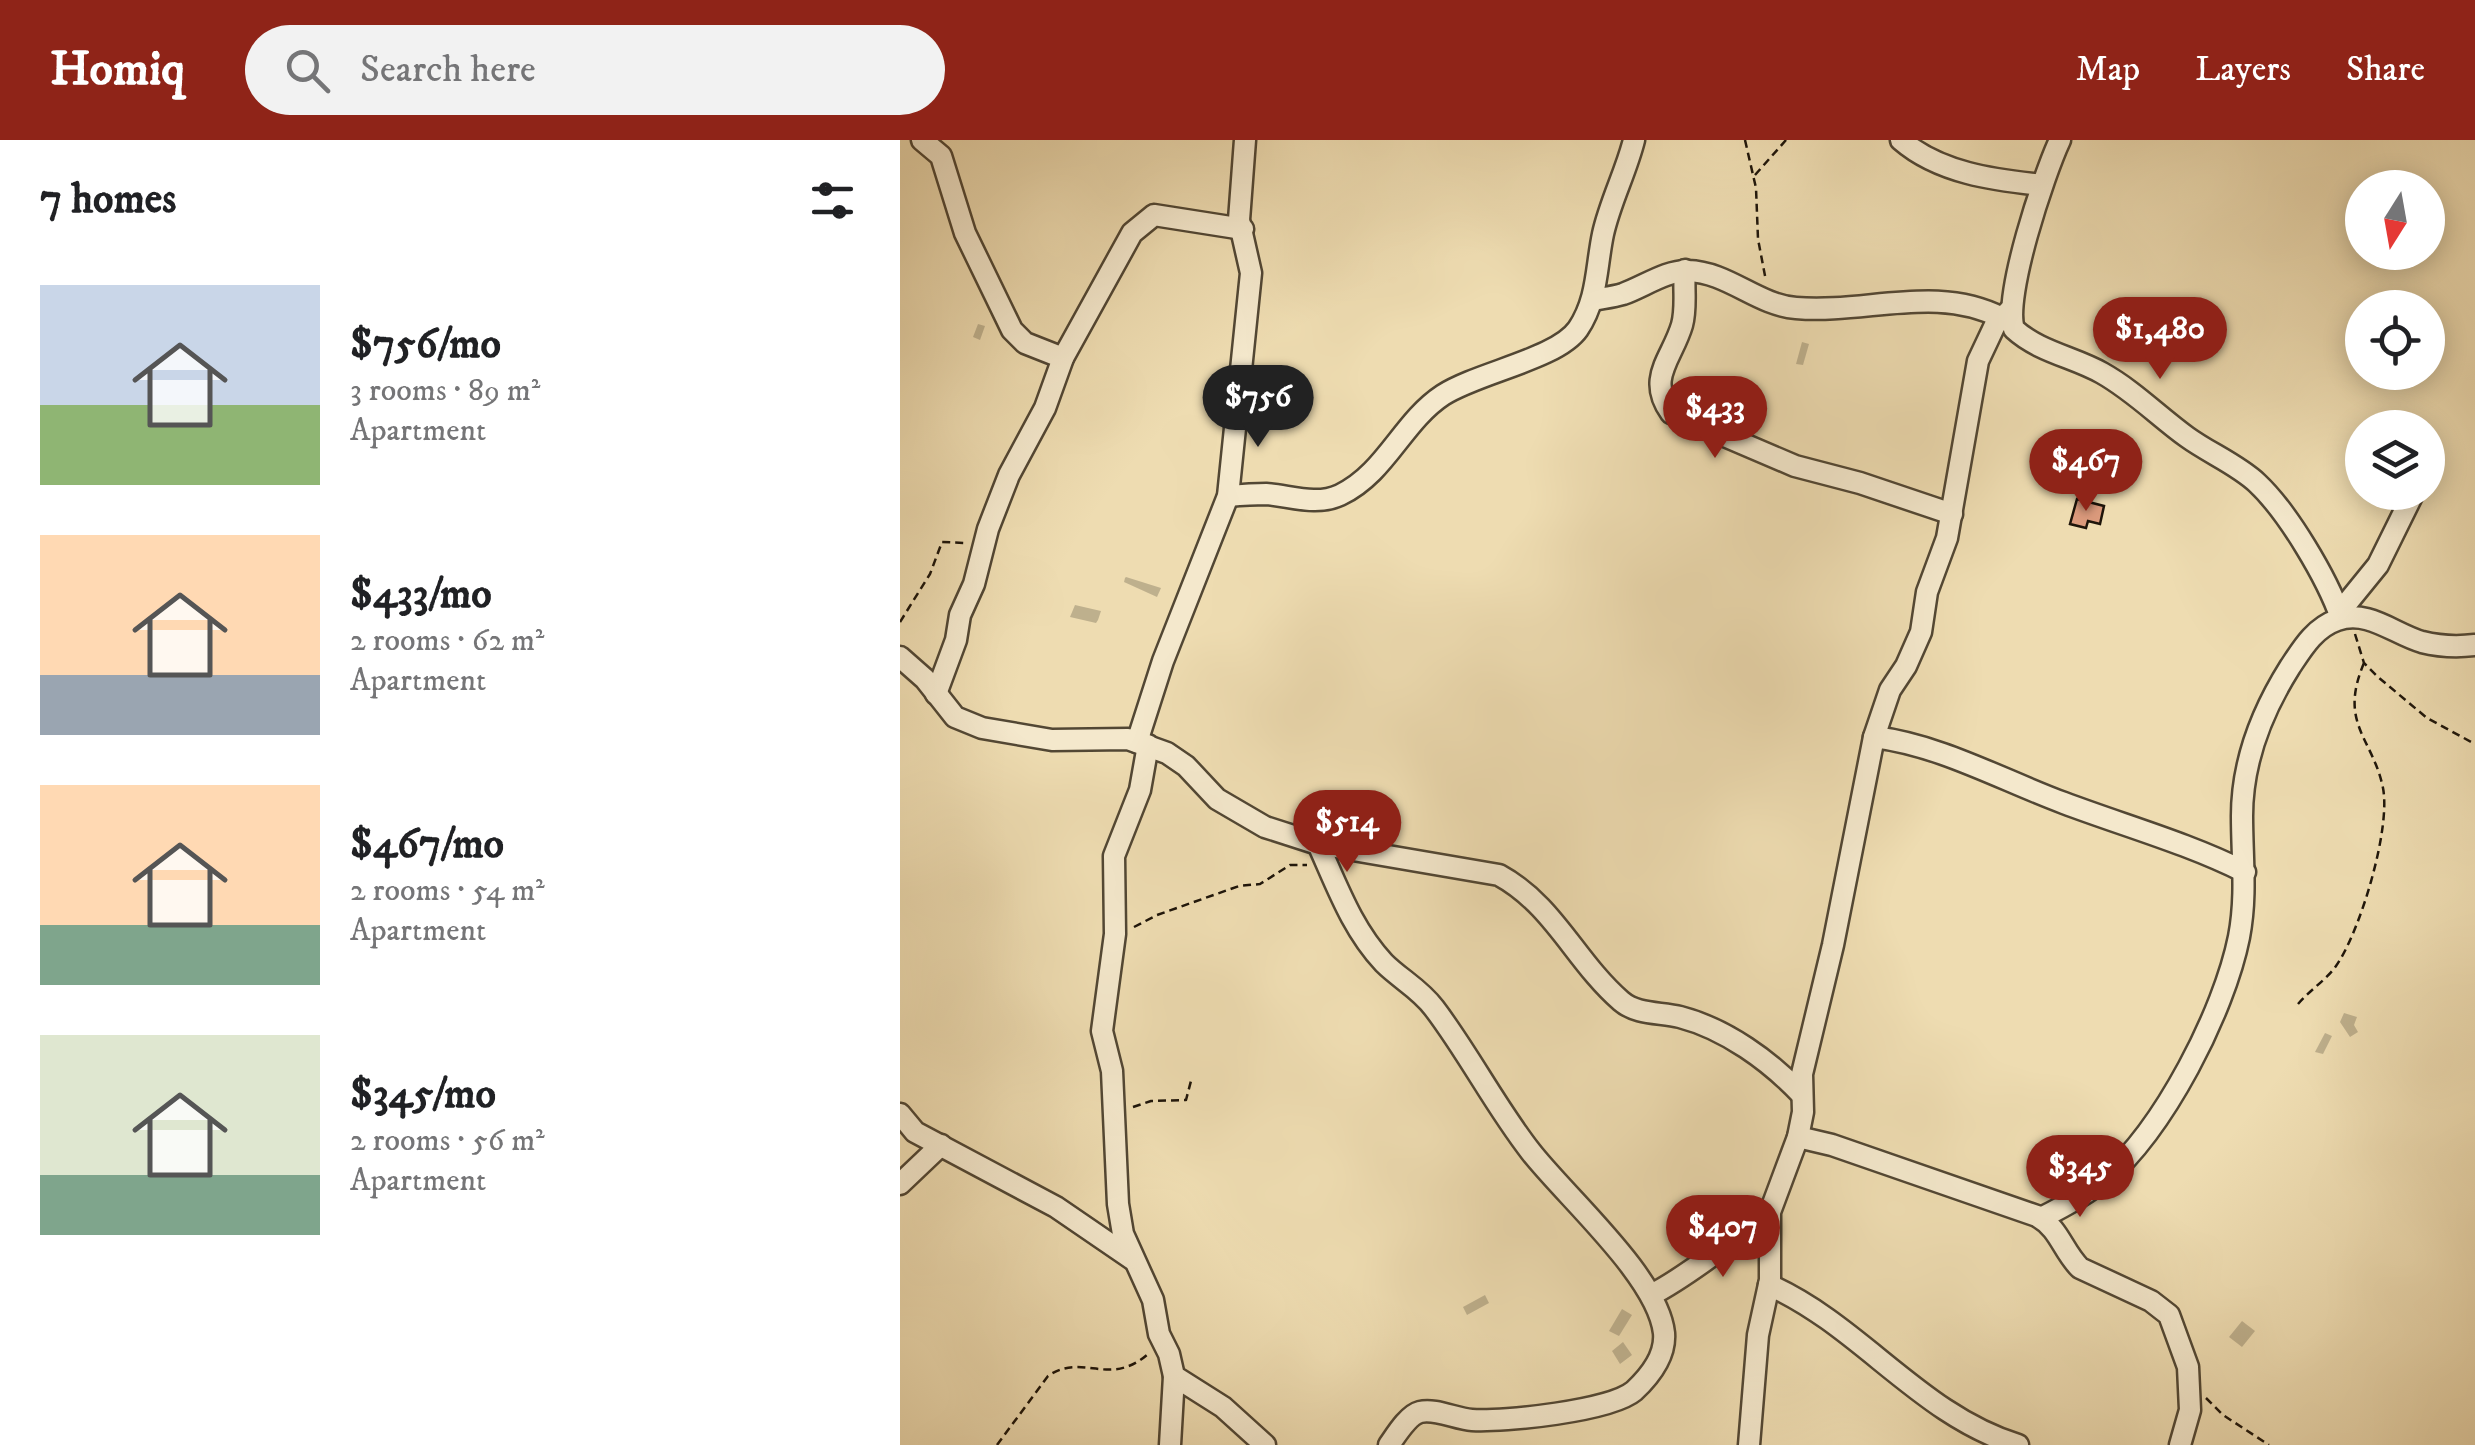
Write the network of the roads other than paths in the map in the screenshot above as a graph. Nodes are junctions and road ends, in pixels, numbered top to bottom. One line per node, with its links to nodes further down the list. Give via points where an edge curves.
1 (922, 140): 11 (street, via 942,156 965,233 1012,330 1025,343)
2 (1245, 140): 7 (street)
3 (1634, 140): 9 (street, via 1603,234)
4 (1901, 140): 6 (street, via 1966,172)
5 (2060, 140): 6 (street)
6 (2042, 185): 10 (street)
7 (1243, 229): 11 (street, via 1154,215 1142,222); 12 (street, via 1251,273)
8 (1685, 270): 9 (street); 10 (street, via 1731,282 1776,305 1832,309 1916,300); 14 (street, via 1682,326 1660,380 1671,413 1794,466)
9 (1592, 300): 12 (street, via 1570,340 1441,396 1371,476 1339,496)
10 (2006, 313): 14 (street, via 1978,361); 15 (street, via 2026,339 2116,381 2255,480)
11 (1063, 358): 18 (street, via 988,529)
12 (1228, 496): 20 (street, via 1162,661)
13 (2405, 510): 15 (street)
14 (1952, 514): 19 (street, via 1921,632)
15 (2345, 616): 16 (street, via 2422,642); 22 (street, via 2314,633 2270,698 2254,738 2242,814)
16 (2475, 645)
17 (900, 658): 18 (street)
18 (936, 694): 20 (street, via 955,718 1020,737)
19 (1874, 737): 22 (street, via 1955,759); 23 (street)
20 (1142, 744): 21 (street, via 1186,766 1239,813); 30 (street, via 1140,790 1114,856 1115,934 1102,1031 1112,1071 1118,1204)
21 (1318, 844): 23 (street, via 1498,875 1524,888 1624,1004 1681,1017 1734,1040); 32 (street, via 1372,948 1426,998 1530,1151)
22 (2245, 872): 29 (street, via 2229,976 2178,1082 2132,1152 2104,1180)
23 (1802, 1096): 25 (street)
24 (900, 1114): 26 (street, via 915,1132)
25 (1798, 1137): 28 (street); 29 (street)
26 (941, 1145): 27 (street); 30 (street, via 1056,1207)
27 (900, 1184)
28 (1769, 1218): 31 (street); 32 (street)
29 (2041, 1218): 39 (street, via 2057,1230 2080,1268 2170,1315 2188,1367 2190,1410)
30 (1132, 1259): 33 (street, via 1153,1300)
31 (1770, 1285): 37 (street, via 1758,1335); 38 (street, via 1867,1346 1924,1397 1988,1436)
32 (1651, 1295): 36 (street, via 1664,1332 1663,1352 1630,1394 1532,1417 1469,1420 1421,1411)
33 (1174, 1376): 34 (street); 35 (street, via 1224,1407)
34 (1170, 1445)
35 (1265, 1445)
36 (1390, 1445)
37 (1750, 1445)
38 (2018, 1445)
39 (2180, 1445)

